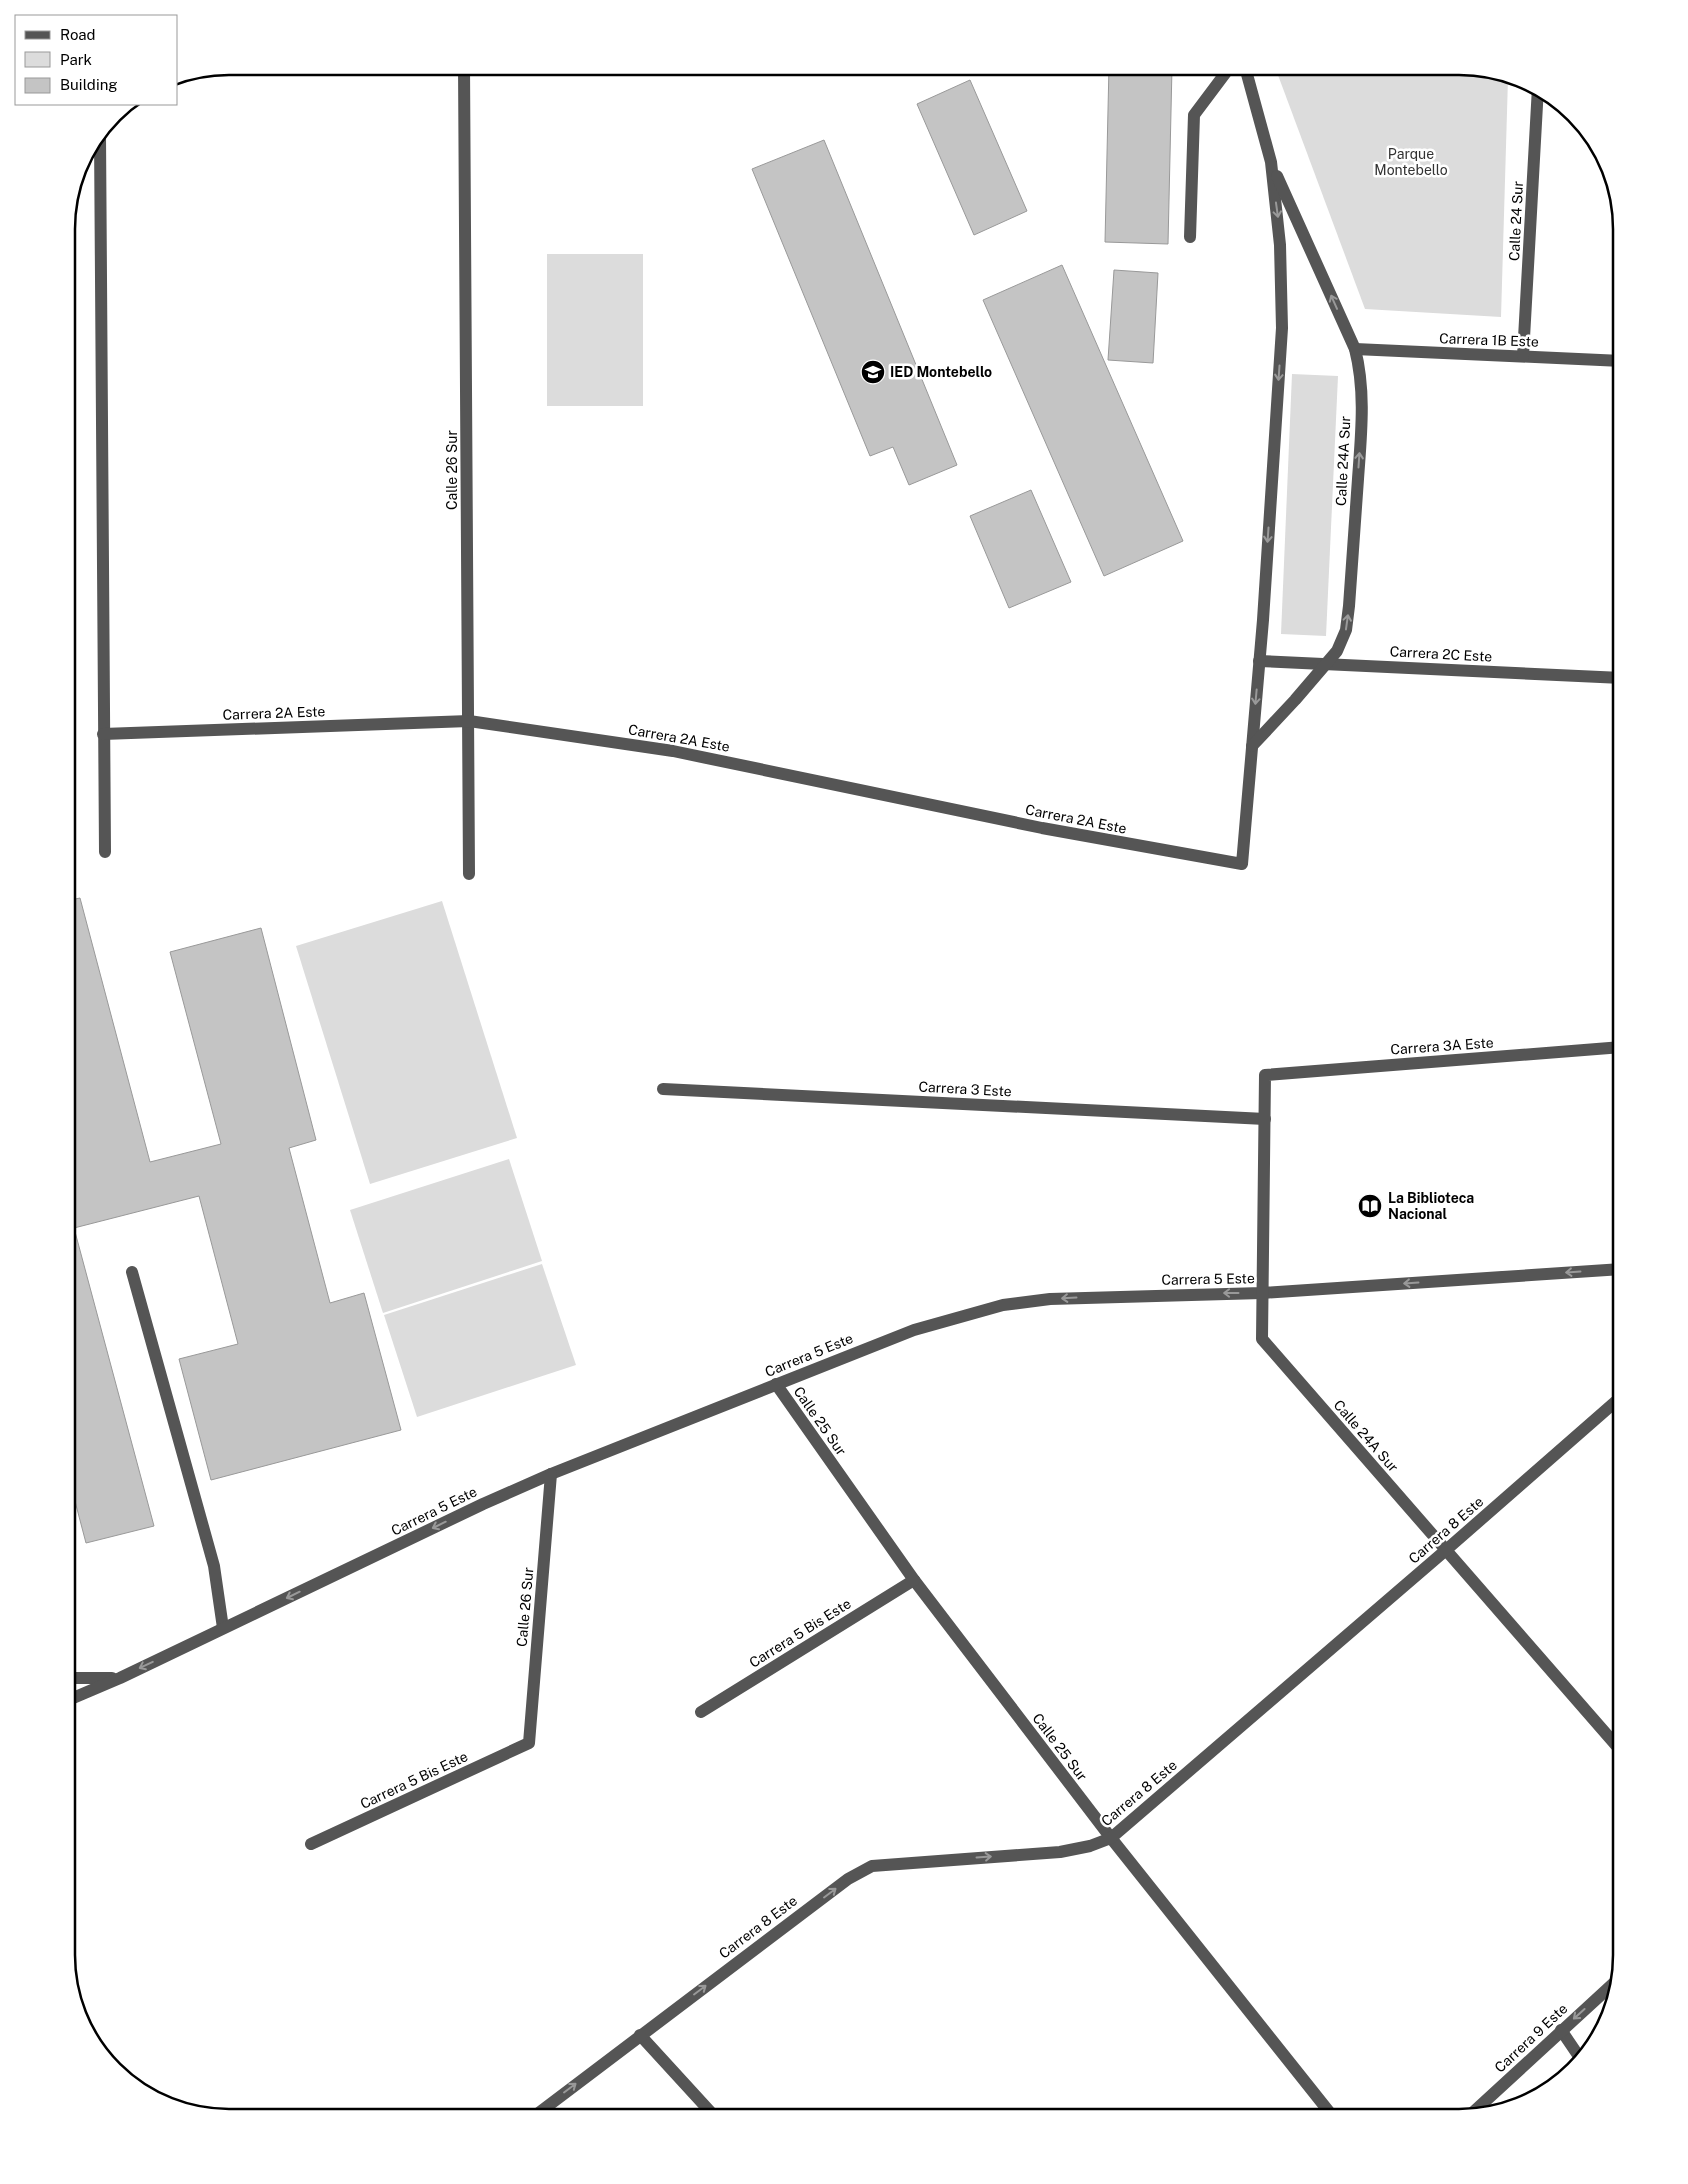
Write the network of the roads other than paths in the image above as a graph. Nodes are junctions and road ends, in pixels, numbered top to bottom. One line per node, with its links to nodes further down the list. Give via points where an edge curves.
1 (466, 75): 14 (street, Calle 26 Sur)
2 (1223, 75): 7 (street, via 1194,115)
3 (1248, 75): 6 (street, Calle 24A Sur)
4 (1537, 97): 9 (street, Calle 24 Sur)
5 (100, 145): 15 (street)
6 (1271, 162): 8 (street, Calle 24A Sur, one-way to 6); 11 (street, Calle 24A Sur, one-way to 11, via 1280,245 1282,328)
7 (1190, 236)
8 (1355, 349): 9 (street, Carrera 1B Este); 12 (street, Calle 24A Sur, one-way to 8, via 1337,651 1346,630 1349,606 1361,433 1362,389)
9 (1524, 356): 10 (street, Carrera 1B Este)
10 (1613, 361)
11 (1259, 661): 12 (street, Carrera 2C Este); 16 (street, Calle 24A Sur, one-way to 16)
12 (1325, 664): 13 (street, Carrera 2C Este); 16 (street, Calle 24A Sur)
13 (1613, 678)
14 (468, 721): 15 (street, Carrera 2A Este); 18 (street, Carrera 2A Este, via 673,750 1042,828); 19 (street, Calle 26 Sur)
15 (103, 734): 17 (street)
16 (1252, 746): 18 (street, Calle 24A Sur)
17 (105, 852)
18 (1242, 864)
19 (469, 874)
20 (1613, 1048): 21 (street, Carrera 3A Este)
21 (1265, 1074): 23 (street, Calle 24A Sur)
22 (663, 1089): 23 (street, Carrera 3 Este)
23 (1265, 1120): 26 (street, Calle 24A Sur)
24 (1613, 1270): 26 (street, Carrera 5 Este, one-way to 26)
25 (132, 1272): 32 (street, via 214,1566)
26 (1262, 1293): 27 (street, Carrera 5 Este, one-way to 27, via 1060,1298 1003,1305 914,1330); 30 (street, Calle 24A Sur, via 1262,1339)
27 (776, 1384): 29 (street, Carrera 5 Este); 31 (street, Calle 25 Sur)
28 (1613, 1404): 30 (street, Carrera 8 Este)
29 (551, 1474): 32 (street, Carrera 5 Este, one-way to 32); 38 (street, Calle 26 Sur)
30 (1446, 1550): 37 (street, Calle 24A Sur); 39 (street, Carrera 8 Este)
31 (914, 1580): 36 (street, Carrera 5 Bis Este); 39 (street, Calle 25 Sur)
32 (223, 1628): 33 (street, Carrera 5 Este, one-way to 33)
33 (120, 1678): 34 (street); 35 (street, Carrera 5 Este)
34 (75, 1679)
35 (75, 1697)
36 (701, 1712)
37 (1613, 1742)
38 (529, 1743): 40 (street, Carrera 5 Bis Este)
39 (1111, 1838): 43 (street, Carrera 8 Este, one-way to 39, via 848,1879 872,1866 1060,1852); 48 (street, Calle 25 Sur)
40 (310, 1844)
41 (1610, 1987): 42 (street, Carrera 9 Este, one-way to 42)
42 (1561, 2030): 44 (street); 45 (street, Carrera 9 Este)
43 (640, 2035): 46 (street, Carrera 8 Este, one-way to 43); 47 (street)
44 (1577, 2054)
45 (1478, 2108)
46 (544, 2109)
47 (708, 2109)
48 (1327, 2109)

